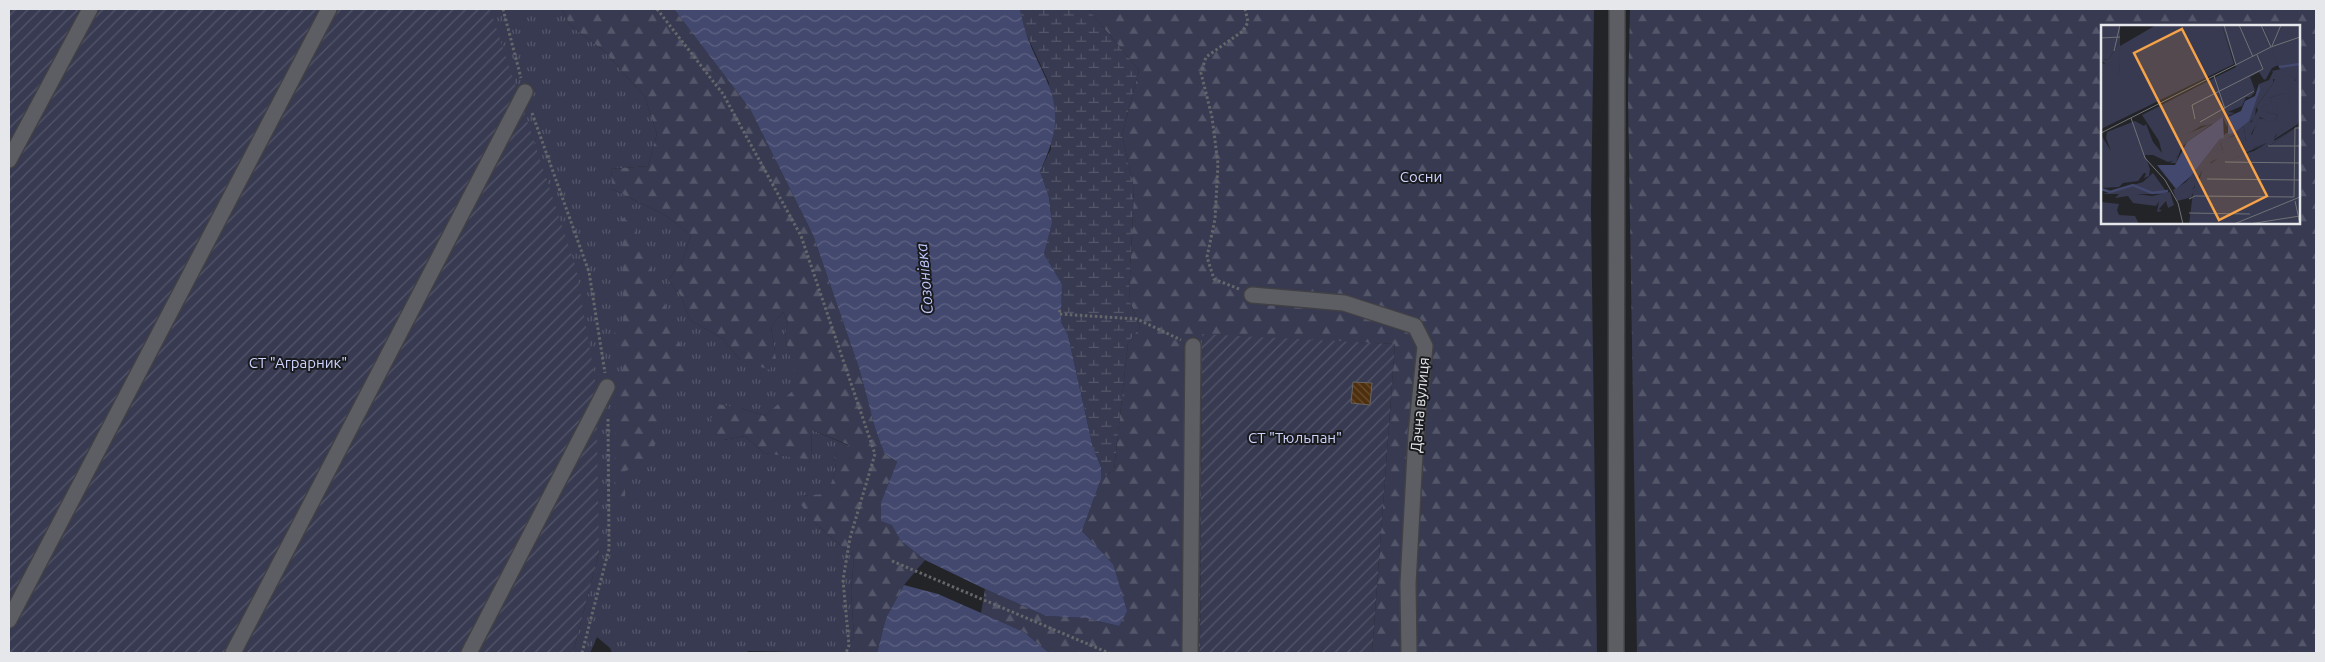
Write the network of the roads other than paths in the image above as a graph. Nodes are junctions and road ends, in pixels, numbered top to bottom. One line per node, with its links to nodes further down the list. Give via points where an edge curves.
1 (90, 9): 5 (street)
2 (328, 9): 9 (street)
3 (1617, 9): 14 (street)
4 (525, 92): 10 (street)
5 (9, 160)
6 (1252, 295): 13 (street, Дачна вулиця, via 1344,304 1415,326 1425,346 1408,574)
7 (1193, 346): 12 (street)
8 (608, 387): 11 (street)
9 (9, 620)
10 (233, 653)
11 (469, 653)
12 (1190, 653)
13 (1409, 653)
14 (1616, 653)

